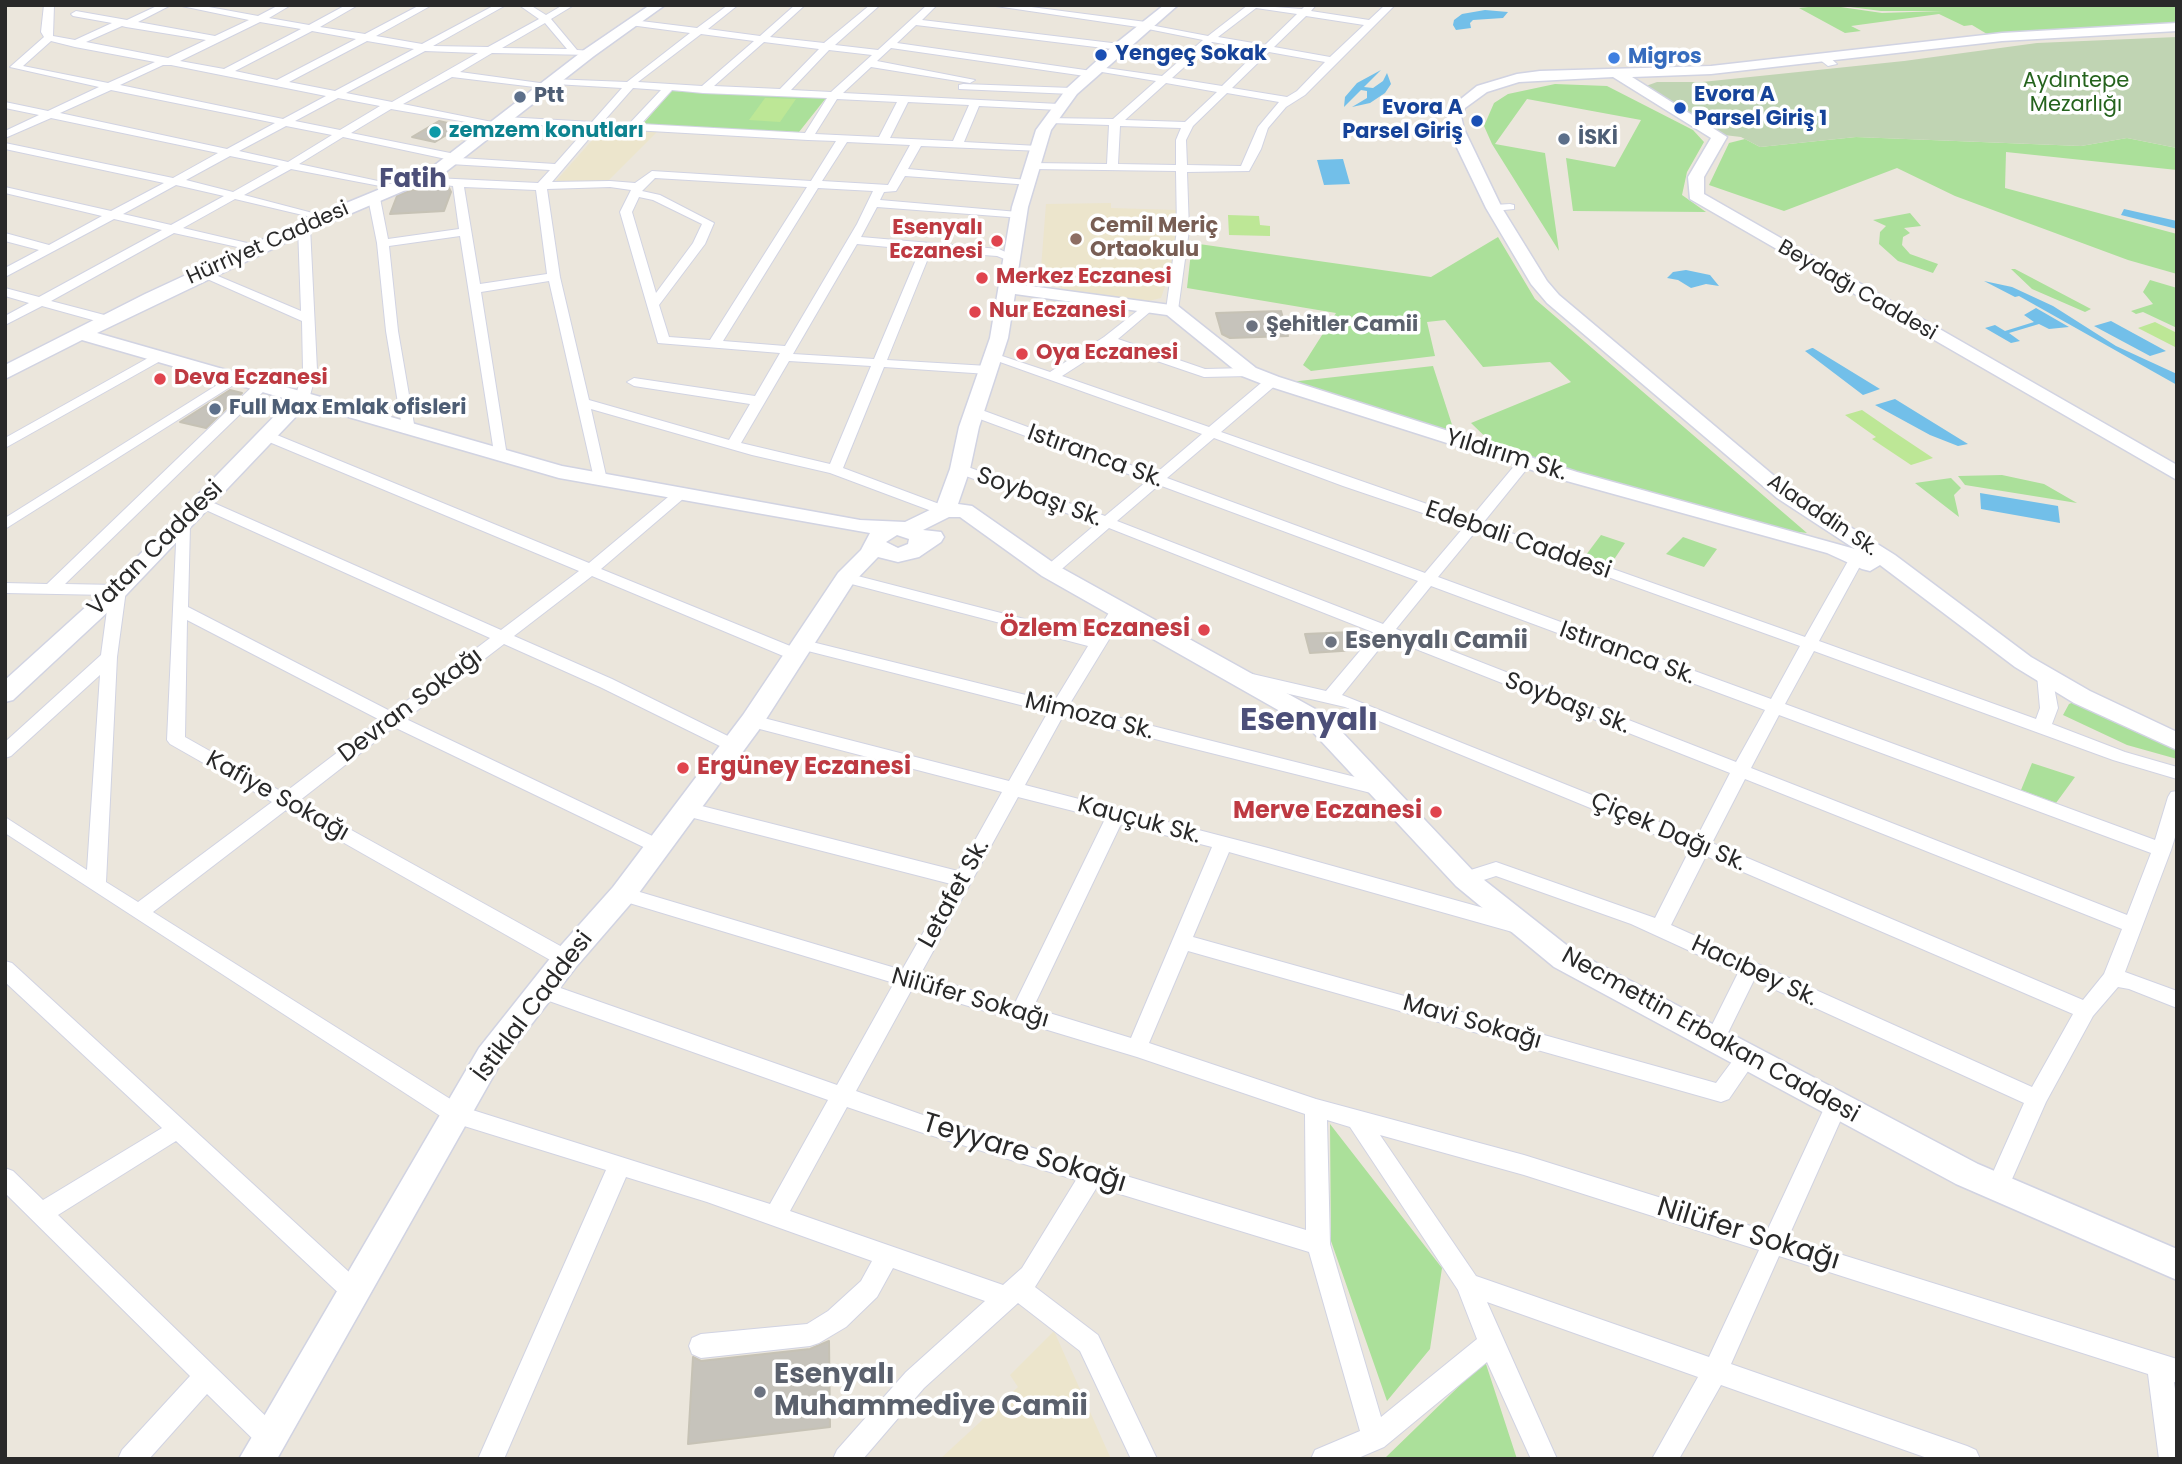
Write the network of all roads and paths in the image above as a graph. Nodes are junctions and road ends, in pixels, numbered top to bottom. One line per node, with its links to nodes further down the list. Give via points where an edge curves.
1 (95, 5): 21 (street)
2 (167, 5): 27 (street)
3 (181, 5): 22 (street)
4 (287, 5): 22 (street)
5 (354, 5): 30 (street)
6 (428, 5): 34 (street)
7 (502, 5): 42 (street)
8 (523, 5): 23 (street)
9 (570, 5): 23 (street)
10 (659, 5): 25 (street, Hürriyet Caddesi)
11 (734, 5): 31 (street)
12 (801, 5): 35 (street)
13 (876, 5): 40 (street)
14 (933, 5): 24 (street)
15 (993, 5): 28 (street)
16 (1171, 5): 28 (street)
17 (1255, 5): 19 (street); 37 (street)
18 (1391, 5): 26 (street)
19 (1308, 9): 26 (street); 44 (street)
20 (50, 10): 21 (street); 33 (street)
21 (76, 14): 27 (street)
22 (258, 19): 30 (street); 36 (street)
23 (545, 19): 43 (street); 45 (street)
24 (914, 22): 39 (street); 41 (street)
25 (633, 23): 31 (street); 45 (street, Hürriyet Caddesi)
26 (1372, 23): 48 (street)
27 (123, 24): 36 (street); 38 (street)
28 (1144, 26): 37 (street); 41 (street)
29 (2177, 27): 49 (street, Alaaddin Sk., via 2057,32)
30 (307, 29): 34 (street); 54 (street)
31 (702, 31): 35 (street); 61 (street)
32 (2177, 33): 49 (street, Alaaddin Sk., via 2028,39)
33 (49, 38): 38 (street); 52 (street)
34 (364, 38): 42 (street); 59 (street)
35 (762, 38): 40 (street); 64 (street)
36 (216, 39): 50 (street)
37 (1210, 40): 44 (street); 57 (street)
38 (75, 44): 50 (street)
39 (888, 45): 46 (street); 47 (street)
40 (827, 46): 46 (street); 67 (street)
41 (1120, 47): 53 (street)
42 (425, 48): 43 (street); 68 (street)
43 (496, 49): 45 (street); 55 (street)
44 (1266, 49): 48 (street); 65 (street)
45 (582, 52): 60 (street, Hürriyet Caddesi)
46 (879, 53): 51 (street)
47 (991, 59): 53 (street); 58 (street)
48 (1331, 60): 71 (street)
49 (1835, 60): 56 (street, Alaaddin Sk., via 1724,75)
50 (164, 62): 54 (street); 62 (street)
51 (869, 62): 58 (street); 69 (street)
52 (10, 66): 62 (street)
53 (1094, 71): 57 (street); 66 (street)
54 (224, 74): 59 (street)
55 (453, 74): 60 (street); 75 (street)
56 (1618, 75): 167 (street, Beydağı Caddesi, via 1719,137 1696,177 1696,196); 179 (street, Alaaddin Sk., via 1517,78 1482,89 1459,106 1454,116 1456,129 1540,284 1553,299 1784,494)
57 (1165, 79): 65 (street); 80 (street)
58 (966, 83): 66 (street); 72 (street)
59 (277, 84): 68 (street)
60 (551, 84): 61 (street); 79 (street, Hürriyet Caddesi)
61 (627, 86): 63 (street); 81 (street)
62 (111, 87): 76 (street); 78 (street)
63 (668, 88): 64 (street); 83 (street)
64 (703, 90): 67 (street)
65 (1224, 90): 71 (street); 82 (street)
66 (1072, 91): 77 (street)
67 (782, 93): 69 (street)
68 (337, 95): 75 (street); 78 (street)
69 (833, 96): 70 (street); 86 (street)
70 (904, 99): 72 (street); 88 (street)
71 (1289, 101): 99 (street, via 1262,127 1245,169)
72 (953, 102): 73 (street)
73 (975, 103): 77 (street); 90 (street)
74 (5, 105): 76 (street)
75 (391, 106): 79 (street); 84 (street)
76 (48, 114): 85 (street); 93 (street)
77 (1055, 114): 80 (street); 92 (street)
78 (285, 123): 84 (street); 93 (street)
79 (502, 123): 81 (street); 94 (street, Hürriyet Caddesi)
80 (1115, 123): 82 (street); 97 (street)
81 (593, 125): 83 (street); 98 (street)
82 (1188, 125): 99 (street, via 1181,140)
83 (632, 127): 86 (street)
84 (340, 134): 94 (street); 95 (street)
85 (5, 135)
86 (808, 137): 87 (street)
87 (843, 139): 88 (street); 105 (street)
88 (883, 140): 89 (street)
89 (918, 141): 90 (street); 100 (street)
90 (958, 143): 92 (street)
91 (5, 146): 102 (street)
92 (1038, 149): 96 (street)
93 (232, 152): 95 (street); 102 (street)
94 (452, 159): 98 (street); 101 (street, Hürriyet Caddesi)
95 (290, 165): 107 (street); 111 (street)
96 (1032, 166): 97 (street); 104 (street)
97 (1112, 166): 99 (street)
98 (557, 167): 106 (street)
99 (1181, 167): 136 (street, via 1183,230)
100 (902, 172): 104 (street); 108 (street, via 892,189)
101 (418, 179): 103 (street); 107 (street, Hürriyet Caddesi)
102 (176, 182): 111 (street); 114 (street)
103 (458, 183): 106 (street); 119 (street)
104 (1027, 183): 115 (street)
105 (813, 184): 108 (street); 110 (street, via 652,174); 142 (street)
106 (541, 187): 110 (street); 129 (street)
107 (397, 188): 112 (street, Hürriyet Caddesi)
108 (880, 188): 113 (street)
109 (5, 190): 114 (street)
110 (637, 190): 134 (street, via 626,212); 134 (street, via 708,223 699,244)
111 (232, 195): 116 (street); 118 (street)
112 (374, 198): 116 (street, Hürriyet Caddesi); 122 (street)
113 (873, 203): 115 (street); 121 (street)
114 (114, 215): 118 (street); 124 (street)
115 (1018, 216): 126 (street)
116 (324, 219): 117 (street, Hürriyet Caddesi)
117 (304, 227): 125 (street, Hürriyet Caddesi); 137 (street)
118 (172, 228): 125 (street); 133 (street)
119 (466, 232): 122 (street); 131 (street)
120 (5, 237): 124 (street)
121 (853, 240): 123 (street); 143 (street)
122 (383, 243): 158 (street)
123 (927, 246): 126 (street); 145 (street)
124 (51, 248): 127 (street)
125 (256, 249): 128 (street, Hürriyet Caddesi)
126 (1012, 258): 130 (street)
127 (5, 273)
128 (202, 274): 137 (street); 138 (street, Hürriyet Caddesi)
129 (554, 277): 131 (street); 156 (street)
130 (1007, 288): 135 (street); 146 (street)
131 (474, 289): 163 (street)
132 (5, 292): 133 (street)
133 (41, 302): 138 (street); 139 (street)
134 (654, 304): 142 (street, Edebali Caddesi, via 663,340)
135 (1146, 308): 136 (street); 141 (street)
136 (1172, 310): 148 (street, Yıldırım Sk.)
137 (308, 319): 154 (street, via 310,370)
138 (107, 320): 140 (street, Hürriyet Caddesi)
139 (5, 321)
140 (80, 334): 144 (street); 147 (street, Hürriyet Caddesi)
141 (1109, 340): 148 (street, via 1203,373); 149 (street)
142 (714, 344): 143 (street, Edebali Caddesi)
143 (787, 354): 145 (street, Edebali Caddesi); 155 (street)
144 (158, 357): 150 (street); 161 (street)
145 (880, 364): 146 (street, Edebali Caddesi); 166 (street)
146 (990, 364): 149 (street, Edebali Caddesi); 157 (street)
147 (6, 371)
148 (1249, 372): 151 (street, Yıldırım Sk.)
149 (1051, 377): 159 (street, Edebali Caddesi)
150 (233, 379): 153 (street); 175 (street)
151 (1272, 381): 159 (street); 164 (street, Yıldırım Sk.)
152 (634, 383): 155 (street)
153 (260, 387): 154 (street); 185 (street)
154 (302, 399): 158 (street); 160 (street, Vatan Caddesi)
155 (759, 401): 162 (street)
156 (582, 402): 162 (street); 169 (street)
157 (974, 412): 165 (street); 168 (street, Istıranca Sk.)
158 (408, 430): 163 (street)
159 (1212, 433): 168 (street); 174 (street, Edebali Caddesi)
160 (267, 436): 171 (street, Vatan Caddesi); 180 (street, Mimoza Sk.)
161 (5, 444)
162 (733, 445): 166 (street)
163 (499, 457): 169 (street)
164 (1525, 462): 174 (street); 178 (street, Yıldırım Sk.)
165 (960, 469): 172 (street); 173 (street, Soybaşı Sk.)
166 (835, 470): 172 (street)
167 (2177, 474)
168 (1155, 479): 173 (street); 183 (street, Istıranca Sk.)
169 (600, 480): 170 (street)
170 (679, 495): 177 (street, via 820,519); 180 (street, Devran Sokağı)
171 (202, 503): 176 (street, Vatan Caddesi); 191 (street)
172 (955, 515): 177 (street); 181 (street, Necmettin Erbakan Caddesi, via 968,528)
173 (1105, 523): 181 (street); 190 (street, Soybaşı Sk.)
174 (1472, 524): 183 (street); 193 (street, Edebali Caddesi)
175 (5, 525)
176 (182, 525): 186 (street, Vatan Caddesi); 188 (street, Kafiye Sokağı)
177 (894, 538): 182 (street, İstiklal Caddesi); 182 (street, via 886,553 898,555)
178 (1857, 557): 187 (street, Yıldırım Sk.); 193 (street)
179 (1887, 560): 187 (street, Yıldırım Sk.)
180 (589, 571): 191 (street, Devran Sokağı); 194 (street, Mimoza Sk.)
181 (1050, 571): 189 (street, Necmettin Erbakan Caddesi)
182 (846, 578): 192 (street); 194 (street, İstiklal Caddesi)
183 (1426, 579): 190 (street); 201 (street, Istıranca Sk.)
184 (5, 588): 185 (street)
185 (51, 589): 186 (street)
186 (118, 590): 195 (street); 198 (street, Vatan Caddesi)
187 (1925, 594): 196 (street, Yıldırım Sk.)
188 (179, 609): 202 (street); 213 (street, Kafiye Sokağı, via 176,740)
189 (1119, 610): 192 (street, Letafet Sk.); 197 (street, Necmettin Erbakan Caddesi)
190 (1384, 632): 199 (street); 208 (street, Soybaşı Sk.)
191 (502, 638): 202 (street, Devran Sokağı); 206 (street)
192 (1099, 643): 200 (street, Letafet Sk.)
193 (1810, 646): 201 (street); 204 (street, Edebali Caddesi)
194 (797, 649): 200 (street, Mimoza Sk.); 203 (street, İstiklal Caddesi)
195 (109, 657): 207 (street); 223 (street)
196 (2045, 676): 204 (street, via 2049,708); 205 (street)
197 (1242, 678): 199 (street, Çiçek Dağı Sk.); 211 (street, Necmettin Erbakan Caddesi, via 1317,721)
198 (10, 686)
199 (1330, 698): 219 (street, Çiçek Dağı Sk.)
200 (1058, 709): 210 (street, Letafet Sk.); 211 (street, Mimoza Sk.)
201 (1776, 710): 208 (street); 220 (street, Istıranca Sk.)
202 (394, 719): 213 (street, Devran Sokağı); 218 (street)
203 (752, 721): 206 (street, İstiklal Caddesi); 210 (street, Kauçuk Sk.)
204 (2042, 727): 209 (street, Edebali Caddesi)
205 (2177, 742)
206 (734, 746): 214 (street, İstiklal Caddesi)
207 (5, 751)
208 (1740, 771): 219 (street); 226 (street, Soybaşı Sk.)
209 (2177, 773)
210 (1014, 789): 215 (street, Kauçuk Sk.); 222 (street, Letafet Sk.)
211 (1378, 789): 221 (street, Necmettin Erbakan Caddesi)
212 (2177, 797): 220 (street)
213 (285, 802): 225 (street, Devran Sokağı); 230 (street, Kafiye Sokağı)
214 (687, 809): 218 (street, İstiklal Caddesi); 222 (street)
215 (1115, 815): 217 (street, Kauçuk Sk.); 238 (street)
216 (5, 824): 223 (street)
217 (1223, 843): 227 (street, Kauçuk Sk.); 229 (street)
218 (658, 847): 224 (street, İstiklal Caddesi)
219 (1702, 847): 228 (street); 237 (street, Çiçek Dağı Sk.)
220 (2162, 850): 226 (street)
221 (1465, 878): 227 (street, Necmettin Erbakan Caddesi); 228 (street, Hacıbey Sk., via 1496,869)
222 (964, 880): 234 (street, Letafet Sk.)
223 (96, 885): 225 (street)
224 (623, 894): 230 (street, İstiklal Caddesi); 234 (street, Nilüfer Sokağı)
225 (139, 912): 246 (street)
226 (2135, 926): 233 (street)
227 (1524, 927): 239 (street, Necmettin Erbakan Caddesi, via 1564,959)
228 (1659, 929): 231 (street, Hacıbey Sk.)
229 (1182, 942): 240 (street); 241 (street, Mavi Sokağı, via 1721,1093)
230 (566, 959): 235 (street, İstiklal Caddesi)
231 (1749, 971): 239 (street); 243 (street, Hacıbey Sk.)
232 (8, 975): 248 (street)
233 (2113, 978): 236 (street); 237 (street)
234 (907, 980): 238 (street, Nilüfer Sokağı); 242 (street, Letafet Sk.)
235 (542, 990): 242 (street, Teyyare Sokağı); 246 (street, İstiklal Caddesi, via 489,1058)
236 (2177, 1000)
237 (2086, 1010): 243 (street)
238 (1020, 1013): 240 (street, Nilüfer Sokağı)
239 (1714, 1041): 241 (street, Necmettin Erbakan Caddesi)
240 (1137, 1048): 245 (street, Nilüfer Sokağı)
241 (1746, 1058): 244 (street, Necmettin Erbakan Caddesi)
242 (843, 1096): 250 (street, Teyyare Sokağı); 254 (street, Letafet Sk.)
243 (2037, 1099): 252 (street)
244 (1836, 1105): 252 (street, Necmettin Erbakan Caddesi); 255 (street)
245 (1316, 1108): 247 (street, Nilüfer Sokağı); 256 (street)
246 (456, 1114): 249 (street); 260 (street, İstiklal Caddesi)
247 (1357, 1119): 255 (street, Nilüfer Sokağı, via 1524,1165); 259 (street)
248 (178, 1129): 253 (street); 260 (street)
249 (620, 1165): 254 (street); 270 (street)
250 (1092, 1175): 256 (street, Teyyare Sokağı); 261 (street, via 1030,1276)
251 (5, 1178): 253 (street)
252 (1997, 1188): 258 (street, Necmettin Erbakan Caddesi)
253 (41, 1213): 266 (street)
254 (775, 1216): 257 (street)
255 (1772, 1243): 264 (street, Nilüfer Sokağı); 265 (street)
256 (1318, 1244): 267 (street)
257 (887, 1256): 261 (street); 263 (street, via 869,1289 810,1335)
258 (2177, 1265)
259 (1468, 1283): 262 (street); 265 (street)
260 (353, 1291): 268 (street, İstiklal Caddesi)
261 (1012, 1293): 271 (street, via 915,1380); 272 (street, via 1089,1343)
262 (1490, 1343): 267 (street); 274 (street)
263 (701, 1346)
264 (2168, 1368): 277 (street)
265 (1716, 1369): 275 (street); 276 (street)
266 (207, 1376): 268 (street); 269 (street)
267 (1375, 1438): 273 (street)
268 (263, 1448)
269 (131, 1459)
270 (491, 1459)
271 (846, 1459)
272 (1144, 1459)
273 (1324, 1459)
274 (1544, 1459)
275 (1665, 1459)
276 (1967, 1459)
277 (2172, 1459)

